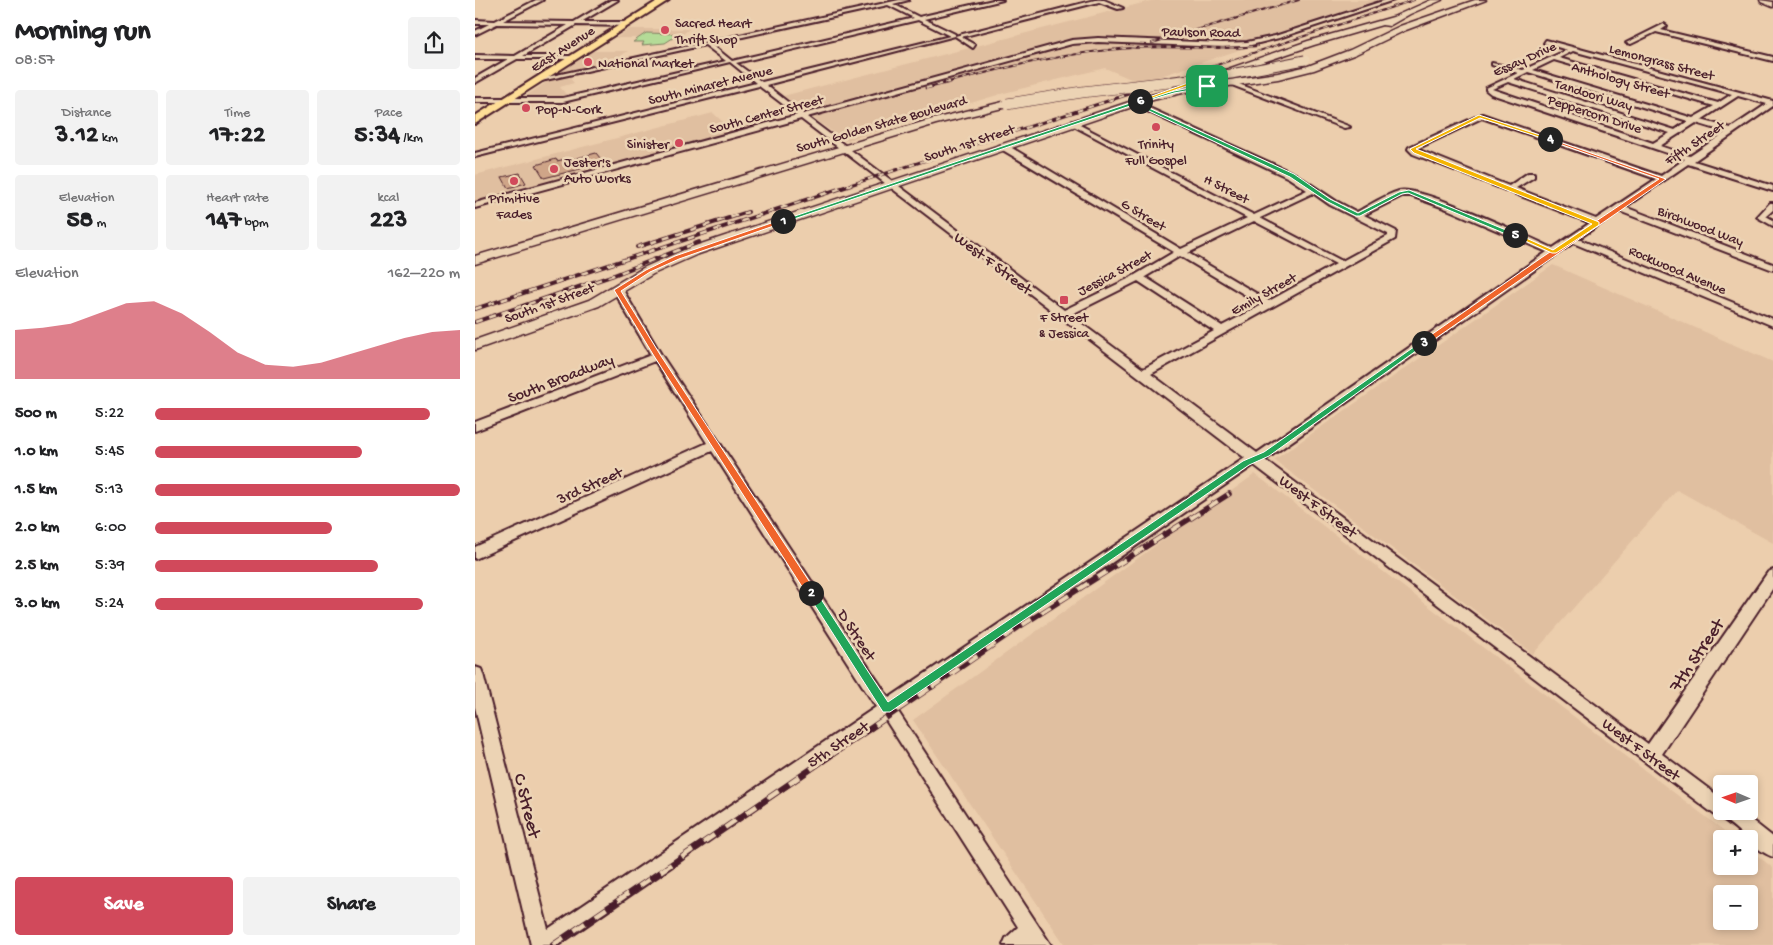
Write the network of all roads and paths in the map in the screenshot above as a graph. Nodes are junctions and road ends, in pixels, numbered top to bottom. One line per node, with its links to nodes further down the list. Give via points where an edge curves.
1 (540, 0): 18 (street)
2 (615, 0): 19 (street)
3 (665, 0): 20 (main road, East Avenue)
4 (906, 0): 12 (street)
5 (1000, 0): 16 (street)
6 (1099, 0): 14 (street); 24 (street, South Minaret Avenue)
7 (1391, 0): 29 (street, Paulson Road, via 1247,44 1098,40)
8 (1438, 0): 15 (main road)
9 (1456, 0): 25 (main road, via 1410,16)
10 (1479, 0): 47 (street, South 1st Street, via 1396,31 1323,64 1278,76)
11 (1765, 0): 13 (main road)
12 (889, 4): 16 (street); 27 (street)
13 (1773, 5)
14 (1120, 8)
15 (1397, 18): 25 (main road); 46 (main road, via 1311,43)
16 (919, 19): 24 (street); 39 (street)
17 (475, 22): 18 (street)
18 (496, 22): 19 (street); 23 (street)
19 (574, 24): 20 (street); 35 (street)
20 (627, 24): 36 (main road, East Avenue)
21 (1668, 24): 22 (street)
22 (1656, 30): 28 (street); 31 (street)
23 (475, 33)
24 (955, 36): 30 (street); 48 (street, South Minaret Avenue)
25 (1370, 36): 65 (main road, South Golden State Boulevard, bridge, via 1305,60 1236,73 1099,89 1007,104)
26 (1546, 42): 32 (street, Lemongrass Street)
27 (706, 43): 39 (street, West F Street); 43 (street)
28 (1629, 43)
29 (1063, 44): 56 (street, South Center Street)
30 (973, 46)
31 (1722, 46): 33 (street); 38 (street)
32 (1573, 49): 37 (street, Essay Drive); 50 (street, Lemongrass Street)
33 (1709, 53)
34 (475, 57): 35 (street)
35 (515, 58): 36 (street); 45 (street)
36 (572, 58): 43 (main road, East Avenue)
37 (1553, 58): 41 (street, Essay Drive); 55 (street)
38 (1773, 59)
39 (731, 62): 48 (street, West F Street); 52 (street, via 563,100)
40 (1494, 64): 42 (street, Anthology Street)
41 (1534, 67): 42 (street, Essay Drive); 57 (street, Anthology Street)
42 (1524, 71): 44 (street, Essay Drive); 57 (street, Anthology Street)
43 (541, 79): 52 (main road, East Avenue)
44 (1506, 80): 49 (street, Essay Drive); 62 (street, Tandoori Way)
45 (475, 81)
46 (1204, 83): 47 (street, South 1st Street); 53 (street, South 1st Street)
47 (1231, 83): 60 (street)
48 (761, 85): 56 (street, West F Street); 66 (street, South Minaret Avenue)
49 (1488, 90): 64 (street, Peppercorn Drive)
50 (1737, 94): 54 (street, Lemongrass Street); 55 (street)
51 (475, 100): 52 (street)
52 (507, 101): 58 (main road, East Avenue)
53 (1135, 103): 59 (street, South 1st Street); 73 (street, via 1292,176)
54 (1773, 103): 61 (street, Fifth Street)
55 (1719, 105): 57 (street)
56 (802, 116): 65 (street, West F Street); 75 (street, South Center Street)
57 (1697, 118): 61 (street); 62 (street)
58 (475, 120)
59 (1072, 123): 63 (street, South 1st Street); 78 (street, H Street)
60 (1345, 127)
61 (1735, 130): 67 (street, Fifth Street)
62 (1675, 132): 64 (street)
63 (1004, 146): 70 (street, South 1st Street); 82 (street, G Street)
64 (1654, 146): 67 (street, Peppercorn Drive)
65 (845, 148): 70 (street, West F Street); 84 (main road, South Golden State Boulevard)
66 (475, 155)
67 (1691, 160): 69 (street, Fifth Street); 72 (street, Peppercorn Drive)
68 (1531, 175): 71 (street)
69 (1663, 179): 71 (street, via 1482,116 1413,150); 76 (street, Fifth Street)
70 (891, 184): 88 (street, South 1st Street, via 684,255 648,271); 90 (street, West F Street)
71 (1509, 189): 80 (street)
72 (1773, 189)
73 (1313, 190): 77 (street); 78 (street, Jessica Street)
74 (1773, 205): 79 (street, via 1761,216)
75 (475, 206)
76 (1619, 208): 80 (street, Fifth Street); 86 (street, Birchwood Way)
77 (1358, 215): 83 (street, via 1406,192); 85 (street, Emily Street, via 1393,233 1392,237)
78 (1253, 218): 82 (street, Jessica Street); 85 (street, H Street)
79 (1773, 222)
80 (1597, 224): 81 (street, Fifth Street)
81 (1573, 240): 83 (street, Fifth Street); 91 (street, Rockwood Avenue)
82 (1181, 252): 87 (street, Jessica Street); 89 (street, G Street)
83 (1554, 252): 98 (street, 5th Street)
84 (476, 258)
85 (1342, 264): 89 (street, Emily Street)
86 (1773, 267)
87 (1138, 276): 90 (street, Jessica Street); 92 (street)
88 (618, 290): 93 (street, South 1st Street, via 587,306); 94 (street, D Street)
89 (1269, 305): 92 (street, Emily Street)
90 (1063, 314): 95 (street, West F Street)
91 (1773, 323)
92 (1222, 331): 95 (street, Emily Street)
93 (475, 345)
94 (657, 356): 96 (street, South Broadway); 97 (street, D Street)
95 (1143, 374): 98 (street, West F Street)
96 (475, 427)
97 (715, 444): 99 (street, 3rd Street); 102 (street, D Street)
98 (1256, 459): 102 (street, 5th Street); 103 (street, West F Street)
99 (475, 553)
100 (1773, 576): 103 (street, 7th Street)
101 (475, 674): 108 (street, C Street)
102 (887, 709): 107 (street, D Street); 108 (street, 5th Street)
103 (1651, 755): 104 (street, West F Street)
104 (1713, 803)
105 (1737, 820): 106 (street)
106 (1773, 848)
107 (1036, 937): 109 (street)
108 (541, 945)
109 (1013, 945)

